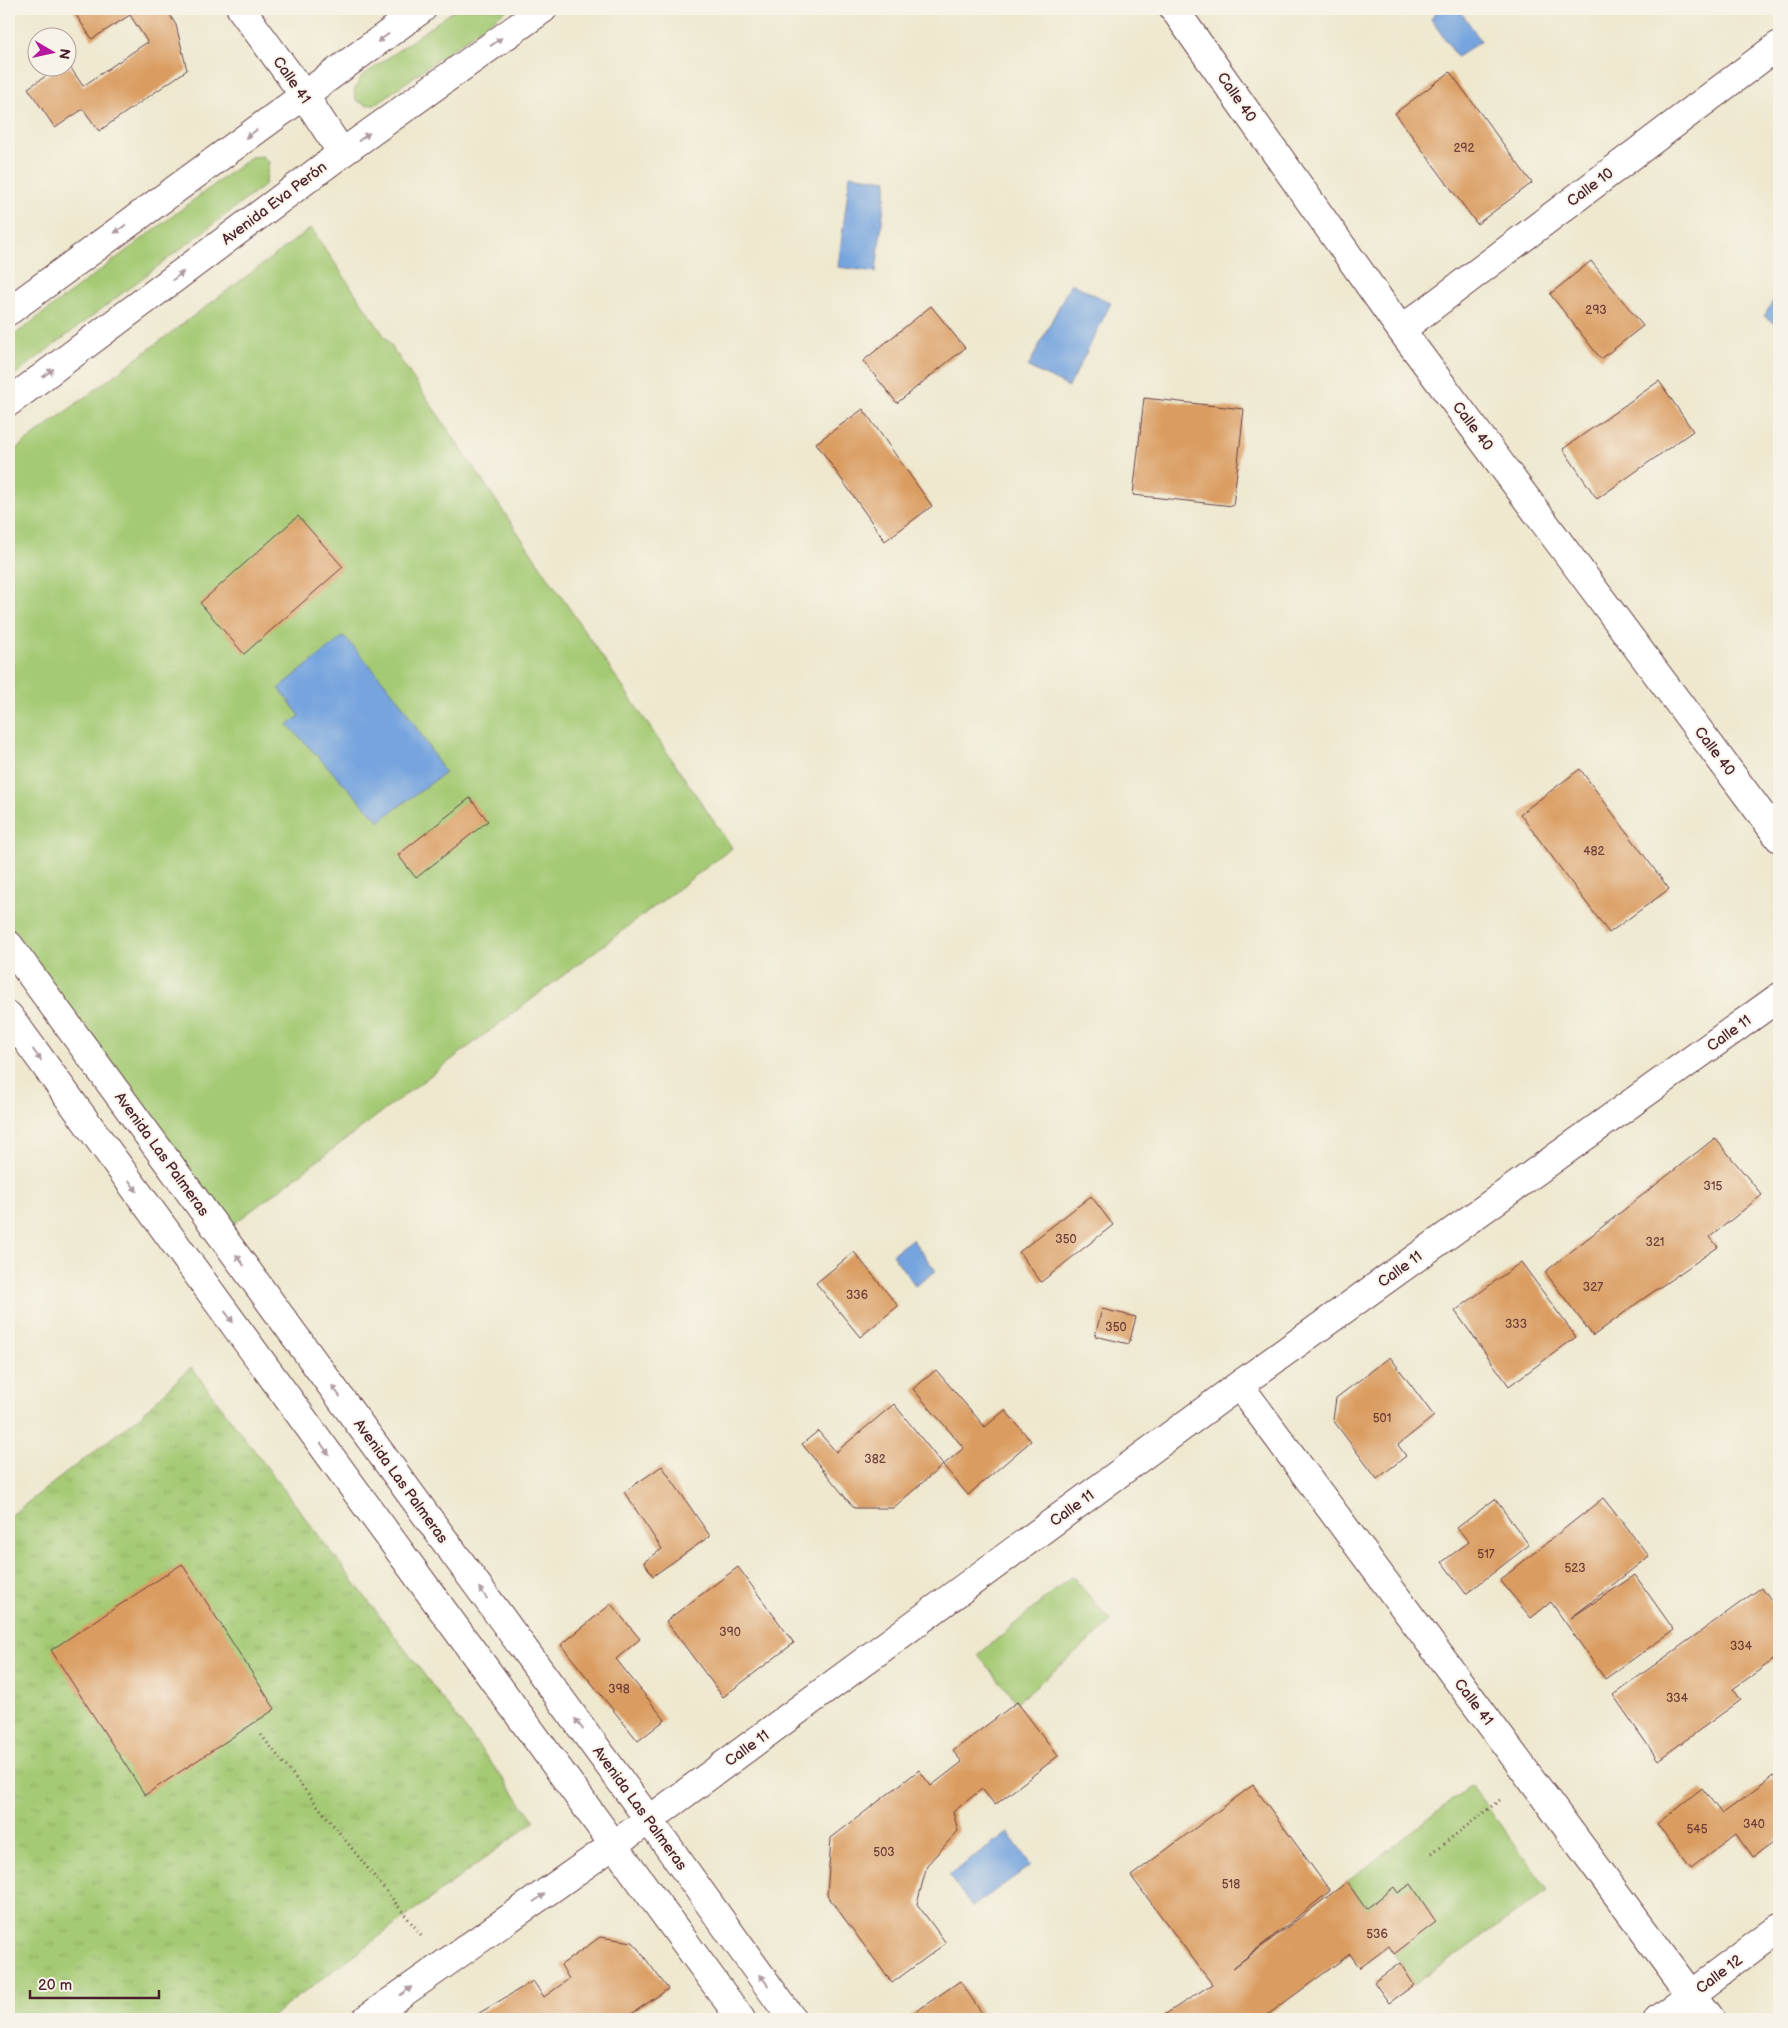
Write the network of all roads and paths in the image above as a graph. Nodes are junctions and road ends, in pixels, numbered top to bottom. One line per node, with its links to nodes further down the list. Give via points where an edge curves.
1 (241, 9): 6 (street, Calle 41)
2 (422, 9): 6 (street, one-way to 6)
3 (543, 9): 7 (street, Avenida Eva Perón, one-way to 3)
4 (1174, 9): 9 (street, Calle 40)
5 (1779, 45): 9 (street, Calle 10)
6 (304, 95): 7 (street, Calle 41); 8 (street, one-way to 8)
7 (342, 153): 10 (street, Avenida Eva Perón, one-way to 7)
8 (9, 311)
9 (1401, 330): 11 (street, Calle 40)
10 (9, 402)
11 (1779, 838)
12 (9, 944): 18 (street, Avenida Las Palmeras, one-way to 12)
13 (1779, 998): 15 (street, Calle 11)
14 (9, 1016): 19 (street, one-way to 19)
15 (1239, 1385): 18 (street, Calle 11); 23 (street, Calle 41)
16 (261, 1736): 22 (path)
17 (1488, 1808): 20 (path)
18 (649, 1820): 19 (street, Calle 11); 26 (street, Avenida Las Palmeras, one-way to 18)
19 (614, 1845): 22 (street, Calle 11, one-way to 19); 25 (street)
20 (1432, 1853)
21 (1779, 1928): 23 (street, Calle 12)
22 (444, 1964): 24 (street, Calle 11, one-way to 22)
23 (1691, 1995): 27 (street, Calle 12); 28 (street, Calle 41)
24 (366, 2019)
25 (741, 2019)
26 (792, 2019)
27 (1658, 2019)
28 (1709, 2019)

